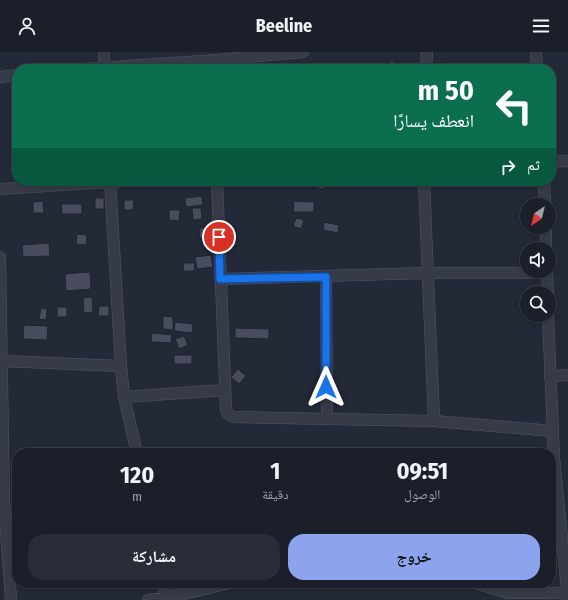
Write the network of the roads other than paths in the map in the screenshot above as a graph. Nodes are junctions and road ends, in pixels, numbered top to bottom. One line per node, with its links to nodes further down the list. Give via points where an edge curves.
1 (104, 52): 5 (street)
2 (303, 52): 6 (street)
3 (427, 52): 7 (street)
4 (536, 52): 8 (street)
5 (104, 64)
6 (216, 64)
7 (426, 64)
8 (537, 64)
9 (12, 76): 10 (street)
10 (0, 77)
11 (568, 161): 12 (street)
12 (556, 162)
13 (47, 186): 18 (street)
14 (110, 186): 28 (street)
15 (217, 186): 24 (street)
16 (424, 186): 22 (street)
17 (544, 186): 19 (street)
18 (0, 189)
19 (545, 198)
20 (0, 257): 25 (street)
21 (520, 272): 22 (street)
22 (427, 273): 23 (street); 34 (street)
23 (326, 277): 24 (street); 33 (street)
24 (220, 279): 31 (street)
25 (1, 294): 27 (street)
26 (548, 322): 30 (street)
27 (2, 361): 28 (street); 39 (street)
28 (121, 366): 32 (street)
29 (568, 375): 30 (street)
30 (550, 376): 35 (street)
31 (225, 390): 32 (street); 33 (street, via 226,413 233,417)
32 (124, 397): 36 (street)
33 (327, 419): 34 (street)
34 (434, 421): 35 (street)
35 (553, 431): 37 (street)
36 (136, 448)
37 (552, 448)
38 (556, 492): 43 (street)
39 (2, 503): 45 (street)
40 (164, 588): 44 (street)
41 (210, 588): 44 (street)
42 (489, 588): 43 (street, via 508,593)
43 (568, 593): 47 (street)
44 (167, 599): 46 (street)
45 (11, 600)
46 (148, 600)
47 (568, 600)

